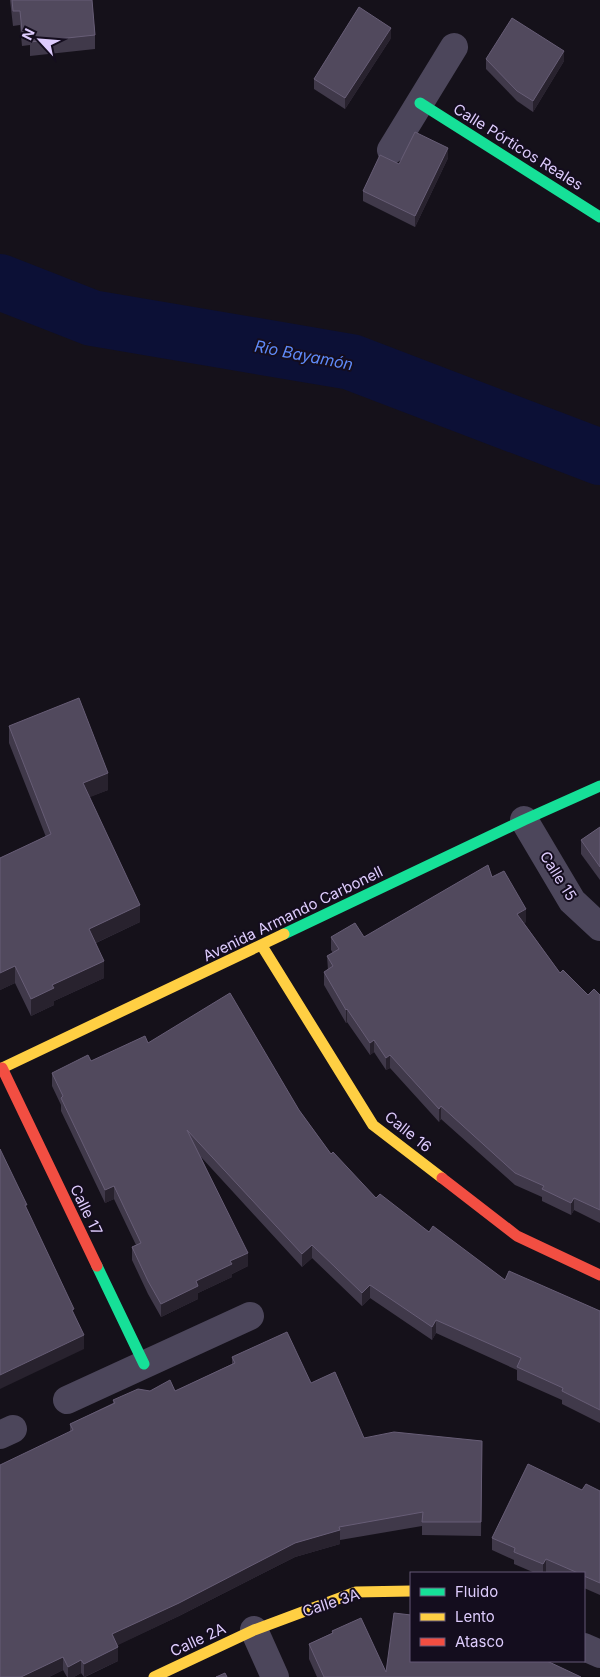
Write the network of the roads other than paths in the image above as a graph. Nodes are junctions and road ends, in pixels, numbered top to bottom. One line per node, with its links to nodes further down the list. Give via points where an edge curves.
1 (454, 47): 2 (street)
2 (420, 103): 3 (street); 4 (street, Calle Pórticos Reales)
3 (391, 150)
4 (600, 216)
5 (600, 786): 6 (street, Avenida Armando Carbonell)
6 (524, 820): 7 (street, Calle 15, via 572,901); 8 (street, Avenida Armando Carbonell)
7 (600, 927)
8 (262, 946): 9 (street, Avenida Armando Carbonell); 10 (street, Calle 16, via 373,1125 517,1236)
9 (1, 1069): 12 (street, Calle 17)
10 (600, 1275)
11 (250, 1316): 12 (street)
12 (144, 1364): 13 (street)
13 (67, 1400)
14 (410, 1590): 15 (street, Calle 3A, via 356,1592)
15 (254, 1630): 18 (street, Calle 2A); 19 (street)
16 (585, 1647): 17 (street)
17 (600, 1654)
18 (154, 1677)
19 (275, 1677)

